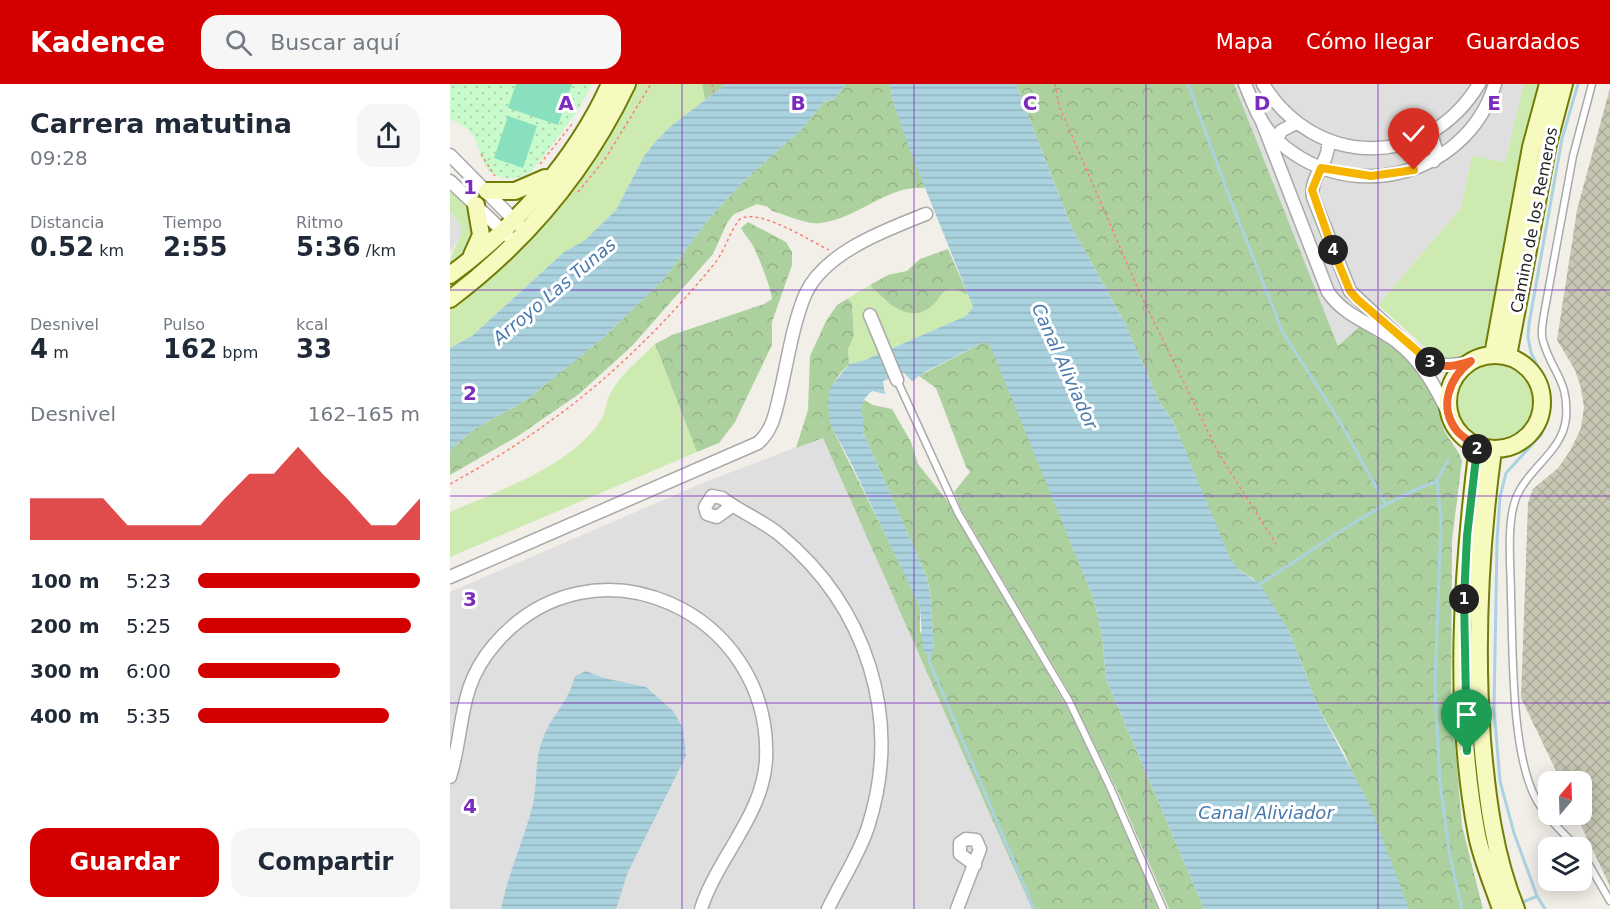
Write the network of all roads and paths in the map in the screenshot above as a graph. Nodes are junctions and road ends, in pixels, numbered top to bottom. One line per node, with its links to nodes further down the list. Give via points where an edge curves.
1 (610, 84): 25 (main road, via 593,117)
2 (627, 84): 31 (main road, via 592,150)
3 (712, 84): 12 (path)
4 (1055, 84): 44 (path, via 1059,106 1138,289 1219,454)
5 (1245, 84): 18 (street)
6 (1263, 84): 14 (street, via 1276,105)
7 (1479, 84): 15 (street, via 1471,98)
8 (1495, 84): 19 (street, via 1478,123)
9 (1548, 84): 37 (main road, Camino de los Remeros, via 1531,147)
10 (1564, 84): 37 (main road, Camino de los Remeros)
11 (1592, 84): 47 (lane, via 1573,156 1542,339 1565,386 1566,420 1556,445 1524,480 1515,500 1510,547 1514,688 1522,753 1536,799)
12 (714, 93)
13 (576, 119): 23 (path)
14 (1296, 123): 17 (street); 18 (street, via 1281,131)
15 (1440, 126): 16 (street); 19 (street, via 1440,138)
16 (1423, 136): 17 (street, via 1386,147); 22 (street, via 1436,146)
17 (1328, 142): 24 (street, via 1328,156)
18 (1275, 145): 24 (street); 40 (street, via 1328,292 1349,314 1395,341 1413,357 1436,387)
19 (1456, 146): 22 (street)
20 (481, 154): 27 (path)
21 (450, 155): 27 (street)
22 (1434, 161): 24 (street, via 1414,170 1371,176)
23 (538, 168)
24 (1321, 168): 38 (street, via 1313,197 1350,291 1426,360 1453,367)
25 (555, 170): 27 (main road, via 532,186 515,191); 30 (main road)
26 (450, 181): 28 (street)
27 (493, 185): 30 (street)
28 (476, 205): 30 (street); 33 (main road, via 481,235)
29 (926, 214): 32 (street, via 875,234)
30 (507, 224): 31 (street); 33 (main road)
31 (520, 238): 35 (main road)
32 (840, 256): 42 (path, via 762,218 746,215 718,260 596,388 549,424); 45 (street, via 806,293 772,426 758,443)
33 (469, 260): 34 (main road)
34 (450, 275)
35 (450, 299)
36 (870, 315): 39 (street)
37 (1501, 356): 38 (main road); 41 (main road, via 1531,370 1542,393 1543,406 1537,425 1525,440 1514,446)
38 (1471, 361): 40 (main road, via 1461,369 1449,392)
39 (897, 380): 54 (lane, via 958,513 1069,701)
40 (1450, 417): 41 (main road, via 1465,439)
41 (1485, 448): 55 (main road, via 1466,547 1464,702 1477,836); 56 (main road, via 1479,700 1494,837)
42 (450, 484)
43 (732, 506): 52 (street, via 780,535 836,593 864,647 874,681 880,727 877,787 863,841)
44 (1276, 544)
45 (450, 577)
46 (450, 777): 51 (street, via 460,714 470,685 494,645 525,618 554,601 607,592 652,597 693,614 720,636 742,662 758,696 766,742 759,794)
47 (1567, 837)
48 (975, 865): 53 (street)
49 (1592, 870): 50 (lane)
50 (1610, 901)
51 (701, 909)
52 (828, 909)
53 (957, 909)
54 (1163, 909)
55 (1501, 909)
56 (1516, 909)

